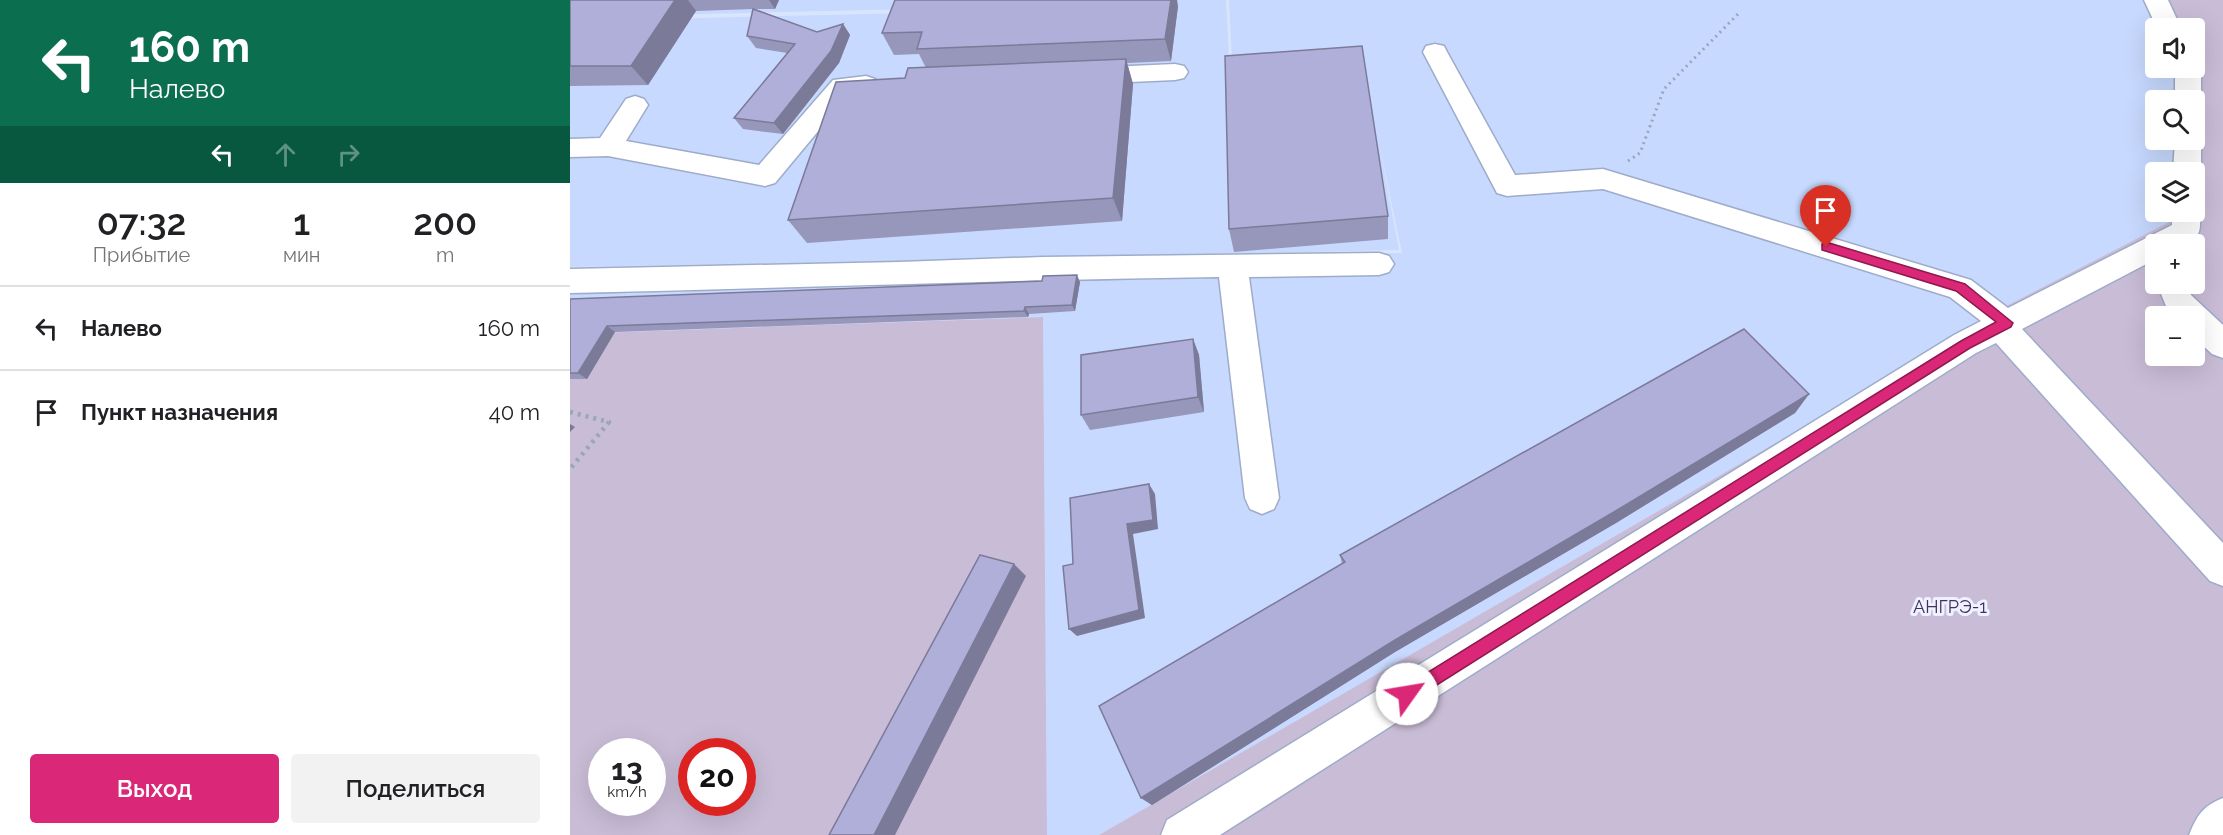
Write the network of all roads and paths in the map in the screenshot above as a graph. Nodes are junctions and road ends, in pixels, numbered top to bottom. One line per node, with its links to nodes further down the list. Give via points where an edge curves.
1 (2156, 0): 3 (lane)
2 (1739, 13): 11 (path, via 1664,89 1640,153)
3 (2164, 18)
4 (1435, 52): 11 (lane, via 1507,186)
5 (1175, 72): 6 (lane)
6 (1068, 77)
7 (889, 84): 9 (lane, via 842,86 765,176)
8 (635, 105): 9 (lane)
9 (608, 147): 10 (lane)
10 (570, 148)
11 (1603, 179): 16 (lane, via 1960,288)
12 (2145, 251): 16 (lane)
13 (1379, 264): 14 (lane)
14 (1233, 266): 15 (lane); 21 (lane)
15 (570, 281)
16 (2003, 325): 22 (lane); 24 (lane, via 1955,351)
17 (2205, 328): 18 (lane)
18 (2223, 345)
19 (570, 412): 20 (path, via 609,422)
20 (570, 469)
21 (1263, 498)
22 (2223, 569)
23 (2223, 819): 25 (lane)
24 (1182, 835)
25 (2210, 835)

